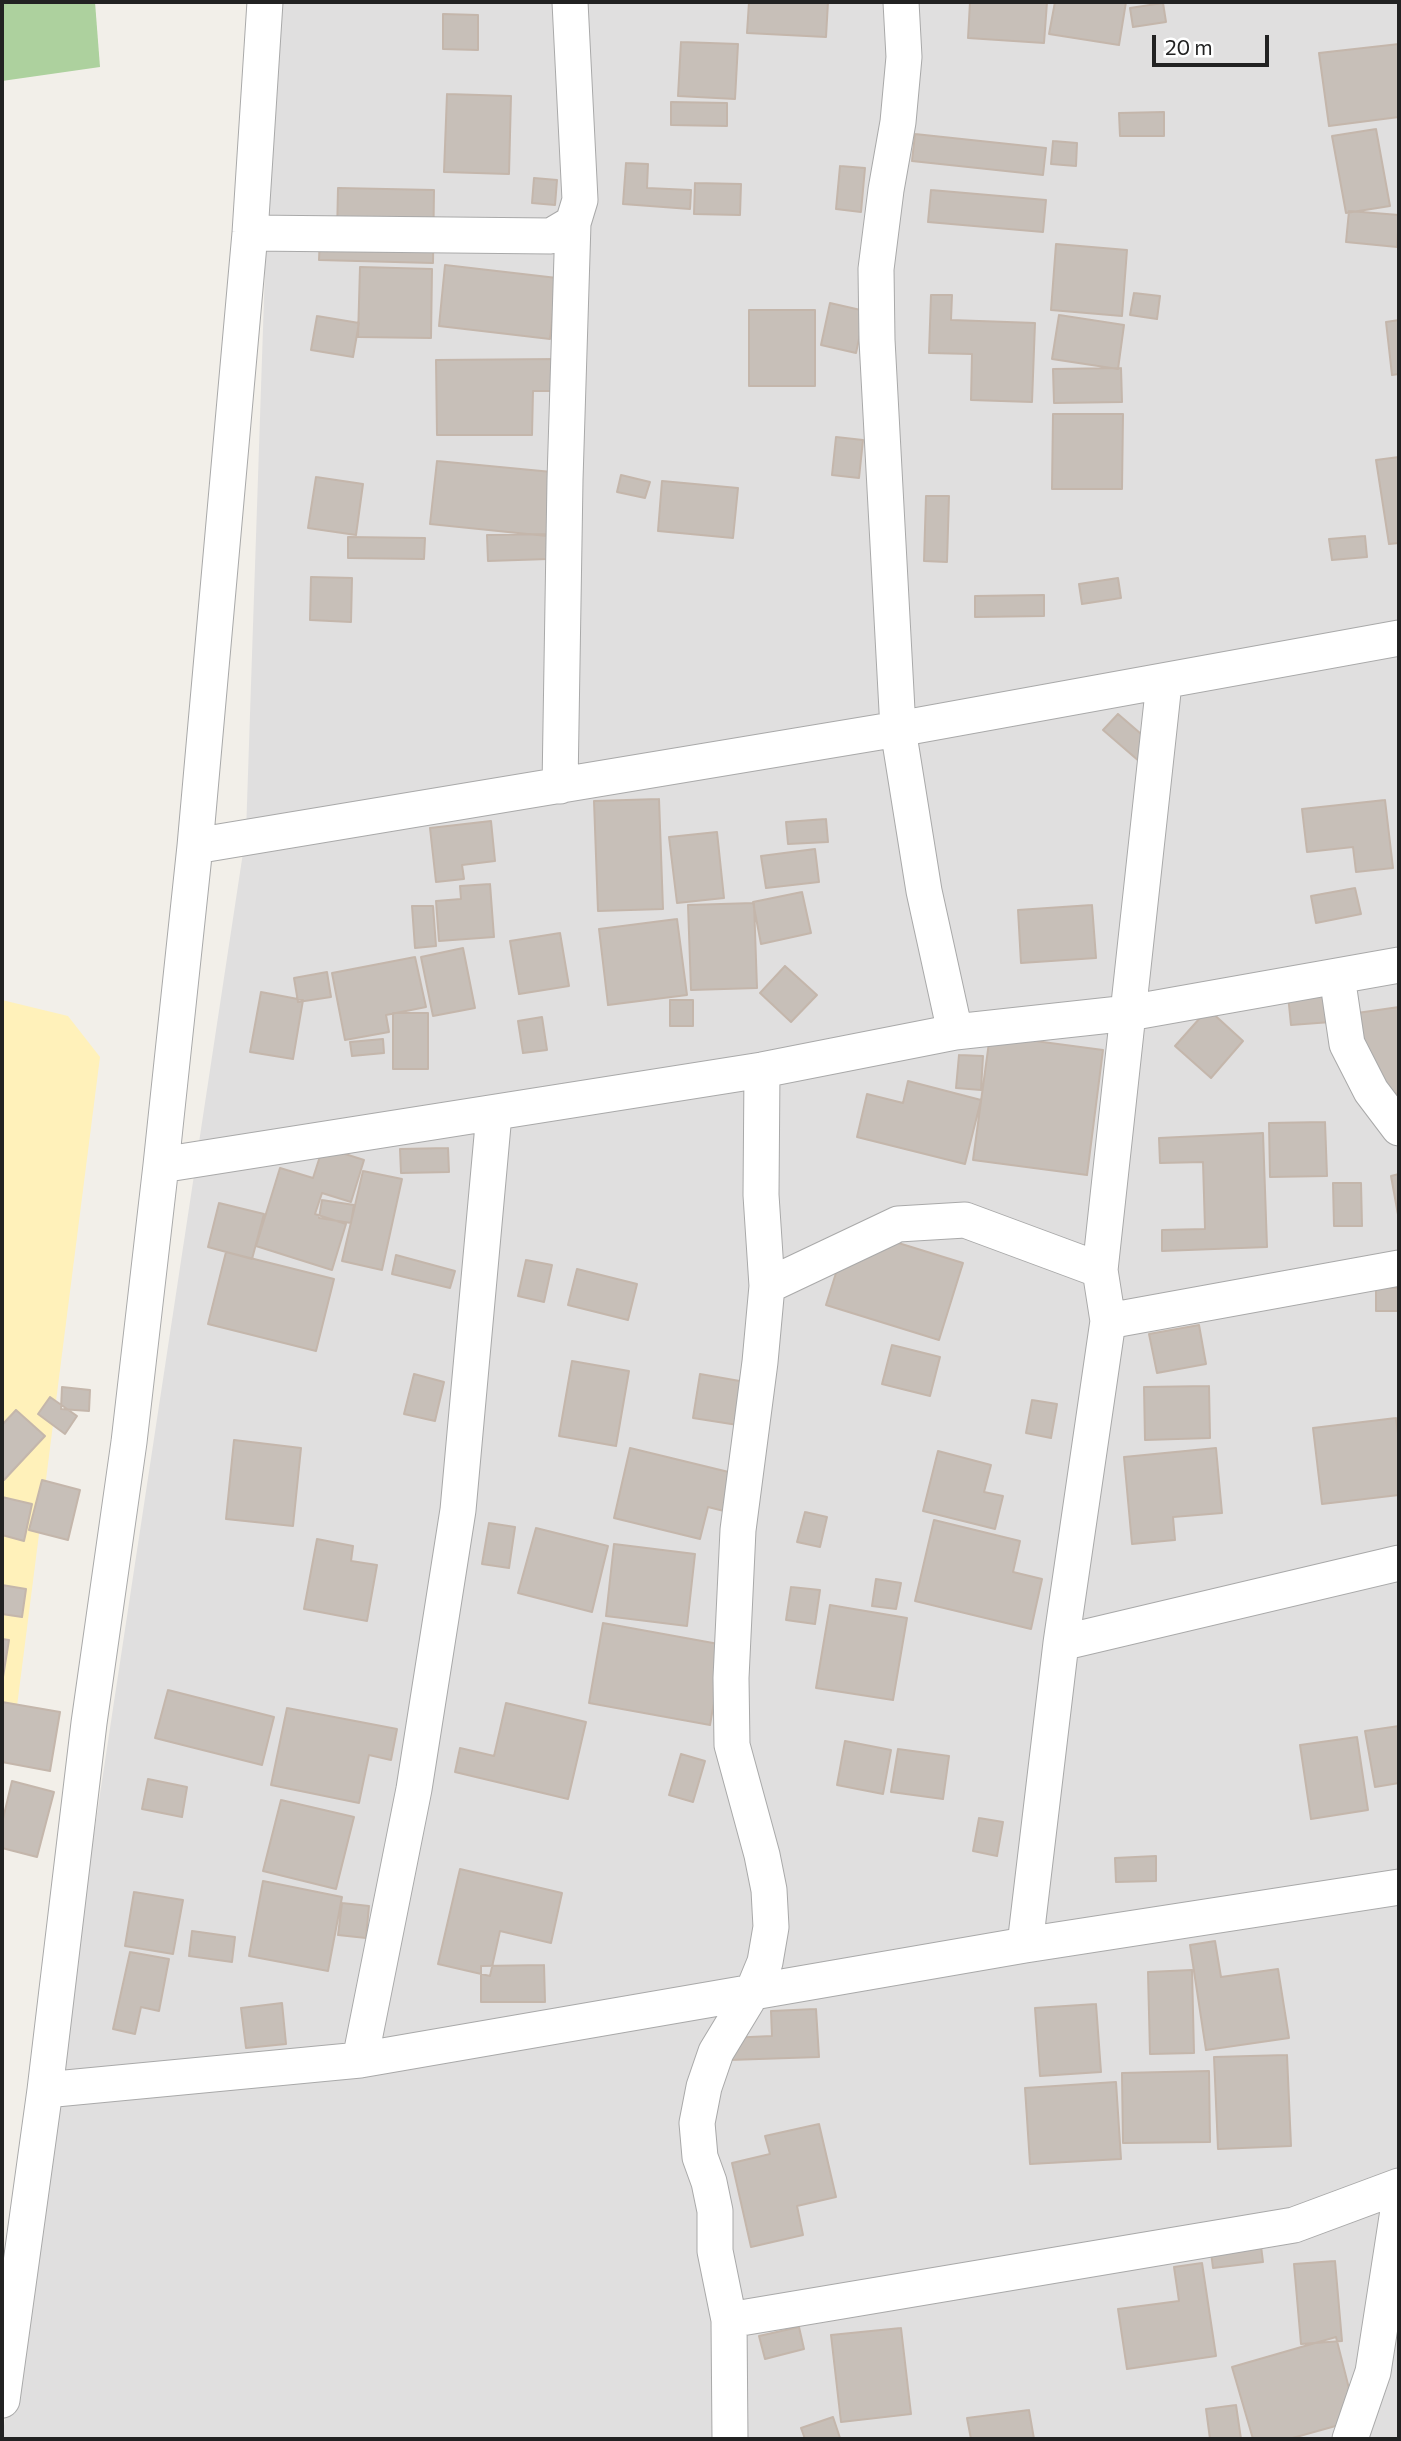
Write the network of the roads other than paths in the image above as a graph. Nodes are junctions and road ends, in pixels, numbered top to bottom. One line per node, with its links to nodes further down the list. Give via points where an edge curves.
1 (265, 2): 5 (street)
2 (570, 2): 4 (street, via 580,200)
3 (901, 2): 8 (street, via 904,57 898,122 876,269)
4 (573, 223): 5 (street, via 551,236); 9 (street)
5 (250, 233): 10 (street)
6 (1399, 638): 7 (street)
7 (1164, 682): 8 (street); 13 (street)
8 (898, 729): 9 (street); 14 (street, via 924,891)
9 (559, 786): 10 (street)
10 (195, 846): 18 (street)
11 (1399, 965): 12 (street)
12 (1337, 976): 13 (street); 17 (street, via 1348,1044 1371,1091)
13 (1129, 1013): 14 (street); 20 (street)
14 (955, 1032): 15 (street)
15 (762, 1070): 16 (street); 21 (street, via 761,1195)
16 (494, 1114): 18 (street); 28 (street, via 458,1510 414,1789)
17 (1399, 1128)
18 (161, 1165): 29 (street)
19 (1399, 1268): 22 (street)
20 (1100, 1270): 21 (street, via 965,1220 898,1224); 22 (street)
21 (767, 1286): 27 (street, via 738,1530 730,1678 732,1745 769,1890 771,1927 765,1962)
22 (1108, 1321): 24 (street)
23 (1399, 1563): 24 (street)
24 (1060, 1643): 26 (street)
25 (1399, 1887): 26 (street)
26 (1025, 1945): 27 (street)
27 (752, 1991): 28 (street); 32 (street, via 716,2052 697,2123)
28 (360, 2060): 29 (street)
29 (45, 2090): 33 (street)
30 (1399, 2186): 32 (street, via 1294,2225)
31 (1399, 2204): 35 (street, via 1373,2372)
32 (729, 2320): 34 (street)
33 (2, 2400)
34 (730, 2439)
35 (1350, 2439)

